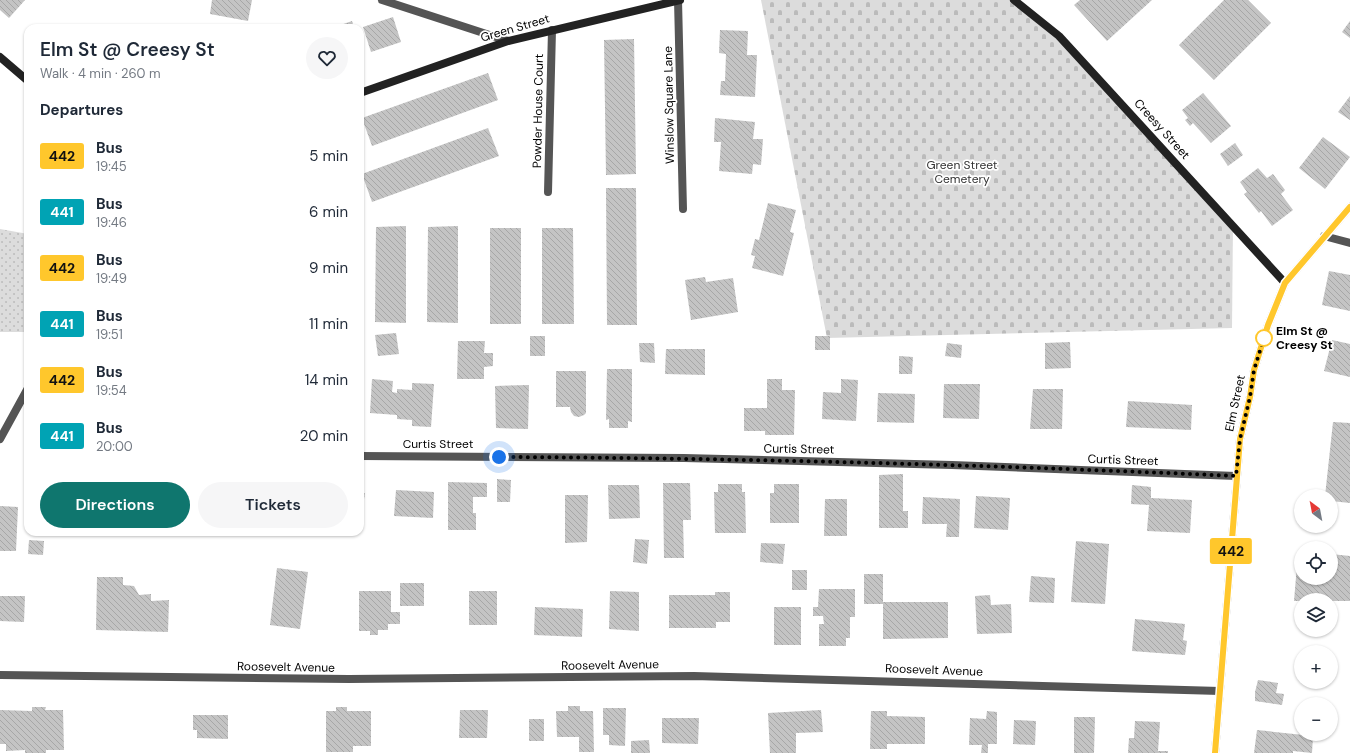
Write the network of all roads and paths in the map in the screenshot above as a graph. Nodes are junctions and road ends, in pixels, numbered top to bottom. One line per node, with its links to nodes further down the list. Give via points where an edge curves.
1 (382, 0): 5 (street)
2 (679, 0): 4 (main road, Green Street); 11 (street, Winslow Square Lane)
3 (1014, 0): 14 (main road, Creesy Street, via 1059,36)
4 (552, 30): 5 (main road, Green Street); 9 (street, Powder House Court)
5 (508, 41): 8 (main road, Green Street)
6 (0, 57): 7 (main road)
7 (24, 77)
8 (364, 92)
9 (548, 192)
10 (1350, 207): 12 (main road, Elm Street)
11 (683, 209)
12 (1324, 236): 13 (street); 14 (main road, Elm Street)
13 (1350, 244)
14 (1285, 283): 18 (main road, Elm Street, via 1254,370 1240,439)
15 (24, 395): 16 (street)
16 (0, 439)
17 (364, 456): 18 (street, Curtis Street, via 952,465)
18 (1236, 476): 20 (main road, Elm Street)
19 (0, 675): 20 (street, Roosevelt Avenue, via 350,679 694,676)
20 (1220, 691): 21 (main road, Elm Street)
21 (1215, 753)

